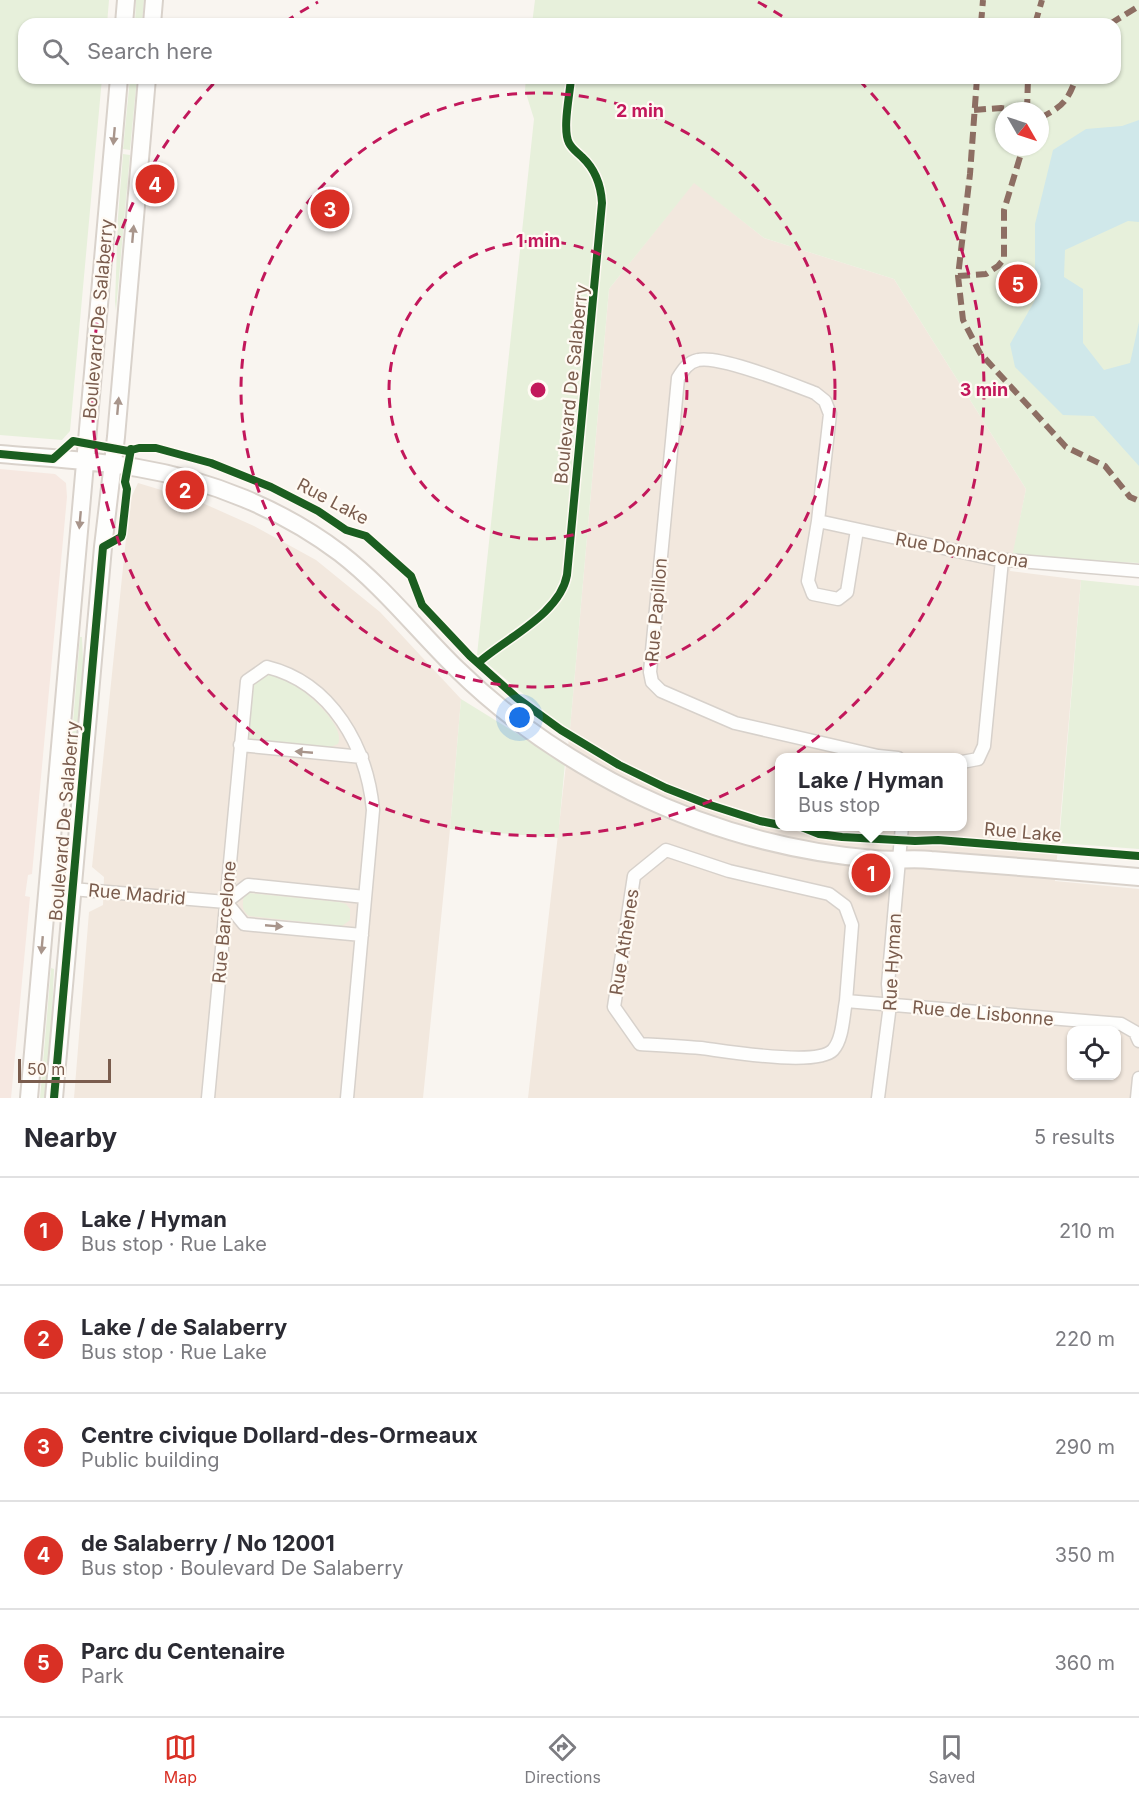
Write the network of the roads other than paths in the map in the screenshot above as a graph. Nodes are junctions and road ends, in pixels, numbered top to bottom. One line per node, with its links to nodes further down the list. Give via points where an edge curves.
1 (126, 0): 3 (street)
2 (154, 0): 4 (street)
3 (124, 18)
4 (152, 18)
5 (118, 84): 8 (street, Boulevard De Salaberry, one-way to 8)
6 (146, 84): 9 (street, Boulevard De Salaberry, one-way to 6)
7 (0, 454): 8 (street, Rue Lake)
8 (85, 462): 9 (street, Rue Lake); 21 (street, Boulevard De Salaberry, one-way to 21)
9 (112, 464): 19 (street, Rue Lake, via 164,473 222,490 320,539 375,583 502,709 556,748 630,791 758,839 819,852); 22 (street, Boulevard De Salaberry)
10 (818, 521): 11 (street, Rue Donnacona); 11 (street, via 808,581 813,594 838,599 847,592); 15 (street, Rue Papillon, via 830,414 825,401 815,393 715,359 697,360 686,367 678,378 652,682 661,691 735,723)
11 (857, 530): 12 (street, Rue Donnacona)
12 (1002, 560): 13 (street, Rue Donnacona); 17 (street, via 984,746 978,759)
13 (1139, 571)
14 (240, 746): 16 (street, one-way to 14); 16 (street, Rue Barcelone, via 247,681 267,667 307,684 330,705 346,725); 24 (street, Rue Barcelone)
15 (865, 753)
16 (362, 757): 23 (street, Rue Barcelone, via 373,810)
17 (967, 761)
18 (902, 831): 19 (street, Rue Hyman)
19 (899, 859): 20 (street, Rue Lake); 27 (street, Rue Hyman, via 888,984)
20 (1139, 876)
21 (48, 887): 22 (street, Rue Madrid); 30 (street, Boulevard De Salaberry, one-way to 30)
22 (73, 889): 24 (street, Rue Madrid); 31 (street, Boulevard De Salaberry)
23 (365, 897): 24 (street, via 248,885); 25 (street, Rue Barcelone)
24 (226, 902): 25 (street, one-way to 25, via 244,924); 32 (street, Rue Barcelone)
25 (362, 935): 33 (street, Rue Barcelone)
26 (846, 1001): 26 (street, Rue Athènes, via 838,1042 832,1052 820,1056 774,1058 640,1044 614,1008 634,876 666,850 729,871 829,894 845,906 852,925); 27 (street)
27 (890, 1005): 28 (street, Rue de Lisbonne, via 1121,1024 1135,1032); 34 (street, Rue Hyman)
28 (1139, 1041)
29 (1139, 1078): 35 (street)
30 (29, 1098)
31 (54, 1098)
32 (208, 1098)
33 (347, 1098)
34 (879, 1098)
35 (1137, 1098)

